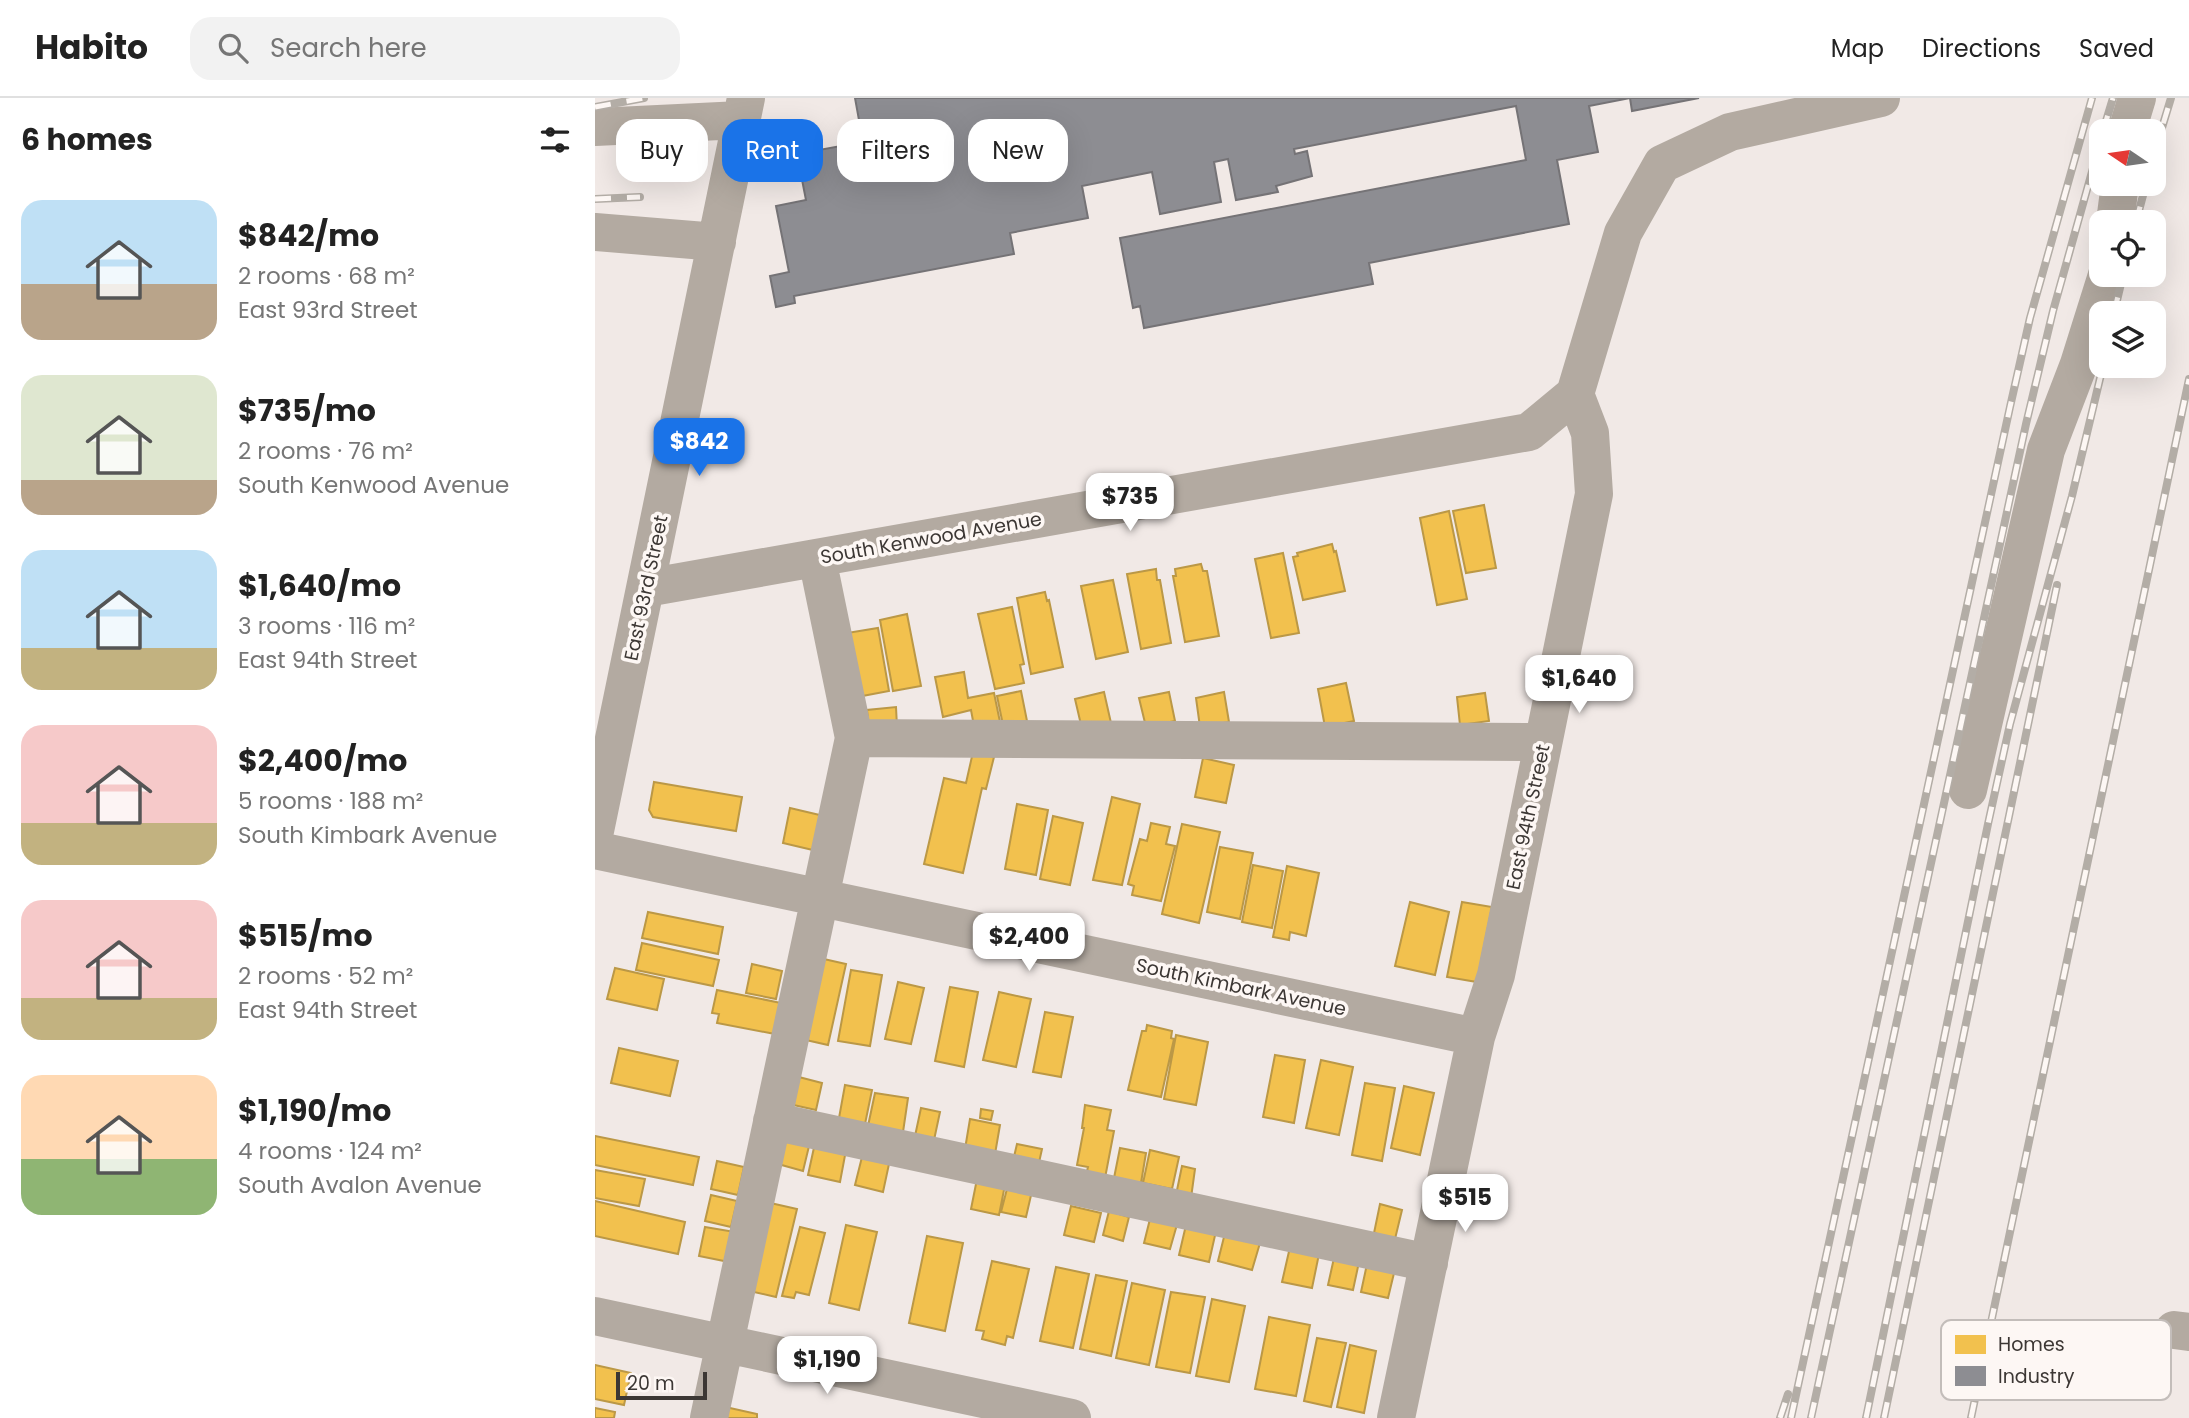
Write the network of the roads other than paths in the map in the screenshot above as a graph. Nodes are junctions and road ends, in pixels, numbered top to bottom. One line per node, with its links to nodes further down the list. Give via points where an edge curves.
1 (1881, 98): 10 (street, via 1730,132 1662,164 1623,233)
2 (2137, 98): 5 (street)
3 (744, 109): 4 (street); 8 (street, East 93rd Street)
4 (690, 110): 6 (street)
5 (2131, 119)
6 (595, 127)
7 (595, 232): 8 (street)
8 (717, 242): 12 (street, East 93rd Street)
9 (2103, 287): 15 (street, via 2046,450)
10 (1575, 394): 11 (street, South Kenwood Avenue, via 1528,432); 14 (street, East 94th Street, via 1590,433 1594,494)
11 (817, 558): 12 (street, South Kenwood Avenue); 13 (street)
12 (646, 588): 16 (street, East 93rd Street)
13 (853, 738): 14 (street); 18 (street)
14 (1543, 742): 19 (street, East 94th Street, via 1496,975)
15 (1968, 790)
16 (595, 831)
17 (595, 850): 18 (street, South Kimbark Avenue)
18 (820, 898): 19 (street, South Kimbark Avenue); 20 (street)
19 (1476, 1037): 21 (street, East 94th Street)
20 (772, 1121): 21 (street); 23 (street)
21 (1429, 1263): 26 (street, East 94th Street)
22 (595, 1316): 23 (street)
23 (725, 1344): 24 (street); 25 (street)
24 (709, 1418)
25 (1072, 1418)
26 (1396, 1418)

